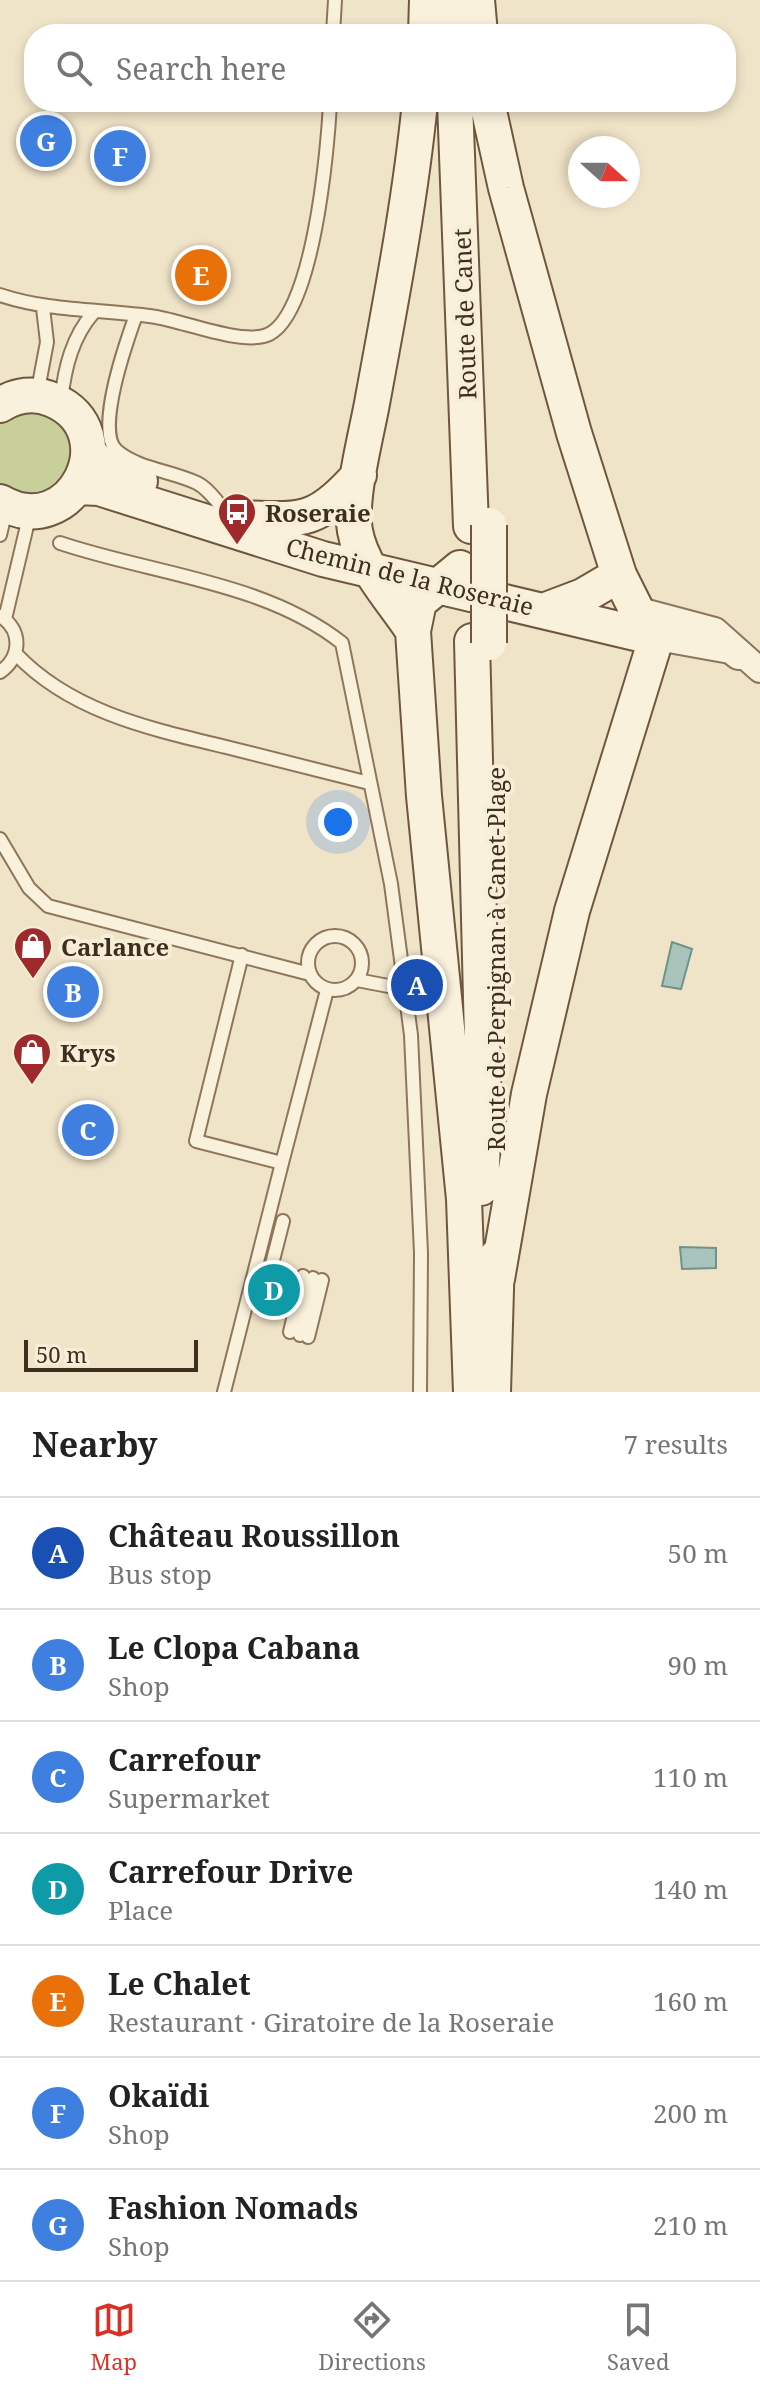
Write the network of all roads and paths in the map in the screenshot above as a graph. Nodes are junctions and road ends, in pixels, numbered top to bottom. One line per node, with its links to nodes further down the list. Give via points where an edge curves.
1 (335, 0): 6 (lane)
2 (427, 0): 7 (main road)
3 (449, 0): 8 (main road)
4 (462, 0): 9 (main road)
5 (477, 0): 10 (main road)
6 (334, 24)
7 (426, 24)
8 (450, 24)
9 (463, 24)
10 (479, 24)
11 (329, 112): 20 (lane, via 321,194 296,301 286,321 272,333 250,337)
12 (419, 112): 25 (main road, via 412,181)
13 (456, 112): 29 (main road, Route de Canet)
14 (468, 112): 29 (main road, Route de Canet)
15 (489, 112): 32 (main road, via 561,387)
16 (0, 295): 18 (lane)
17 (74, 306): 18 (lane); 19 (lane); 21 (lane)
18 (43, 308): 22 (lane)
19 (94, 312): 20 (lane); 21 (lane)
20 (136, 315): 28 (lane, via 107,426 110,441 129,458 201,485)
21 (80, 328): 22 (lane)
22 (49, 399): 23 (main road, via 9,399); 24 (main road, via 77,418)
23 (0, 405)
24 (89, 453): 26 (main road); 28 (main road, Chemin de la Roseraie, via 102,466)
25 (359, 475): 28 (main road, via 333,505 300,520); 31 (main road, via 354,528)
26 (77, 487): 27 (main road, via 48,509); 31 (main road, Chemin de la Roseraie, via 99,488)
27 (9, 514): 36 (lane)
28 (232, 516): 31 (main road, Chemin de la Roseraie)
29 (480, 526): 39 (main road, Route de Perpignan à Canet-Plage, bridge)
30 (60, 543): 43 (lane, via 268,602 314,621 342,643)
31 (366, 560): 33 (main road, Chemin de la Roseraie); 38 (main road)
32 (619, 575): 34 (main road); 37 (main road)
33 (448, 577): 34 (main road, Chemin de la Roseraie); 35 (main road, Chemin de la Roseraie); 38 (main road, via 419,602)
34 (583, 596): 35 (main road); 37 (main road, Chemin de la Roseraie)
35 (546, 610): 37 (main road, Chemin de la Roseraie)
36 (3, 618): 40 (lane, via 16,635)
37 (644, 623): 42 (street, via 730,651); 53 (main road, via 654,645 572,911 529,1094)
38 (413, 631): 57 (main road, via 464,1199)
39 (480, 642): 53 (main road, Route de Perpignan à Canet-Plage, via 497,858); 57 (main road, Route de Perpignan à Canet-Plage, via 484,1116)
40 (16, 654): 41 (lane); 43 (lane, via 77,698 126,723)
41 (0, 672)
42 (760, 672)
43 (369, 783): 48 (lane, via 391,884)
44 (0, 839): 45 (lane, via 29,888 48,906)
45 (242, 955): 46 (lane); 50 (lane, via 196,1141)
46 (310, 974): 47 (lane, via 312,949 324,938 340,936 361,953); 49 (lane)
47 (357, 980): 48 (lane); 49 (lane, via 344,990)
48 (404, 989): 56 (lane, via 420,1211)
49 (327, 990): 50 (lane)
50 (282, 1163): 55 (lane)
51 (283, 1221): 52 (lane)
52 (271, 1268)
53 (497, 1279): 58 (main road, Route de Perpignan à Canet-Plage)
54 (299, 1335): 54 (lane, via 313,1278)
55 (224, 1392)
56 (420, 1392)
57 (472, 1392)
58 (493, 1392)

